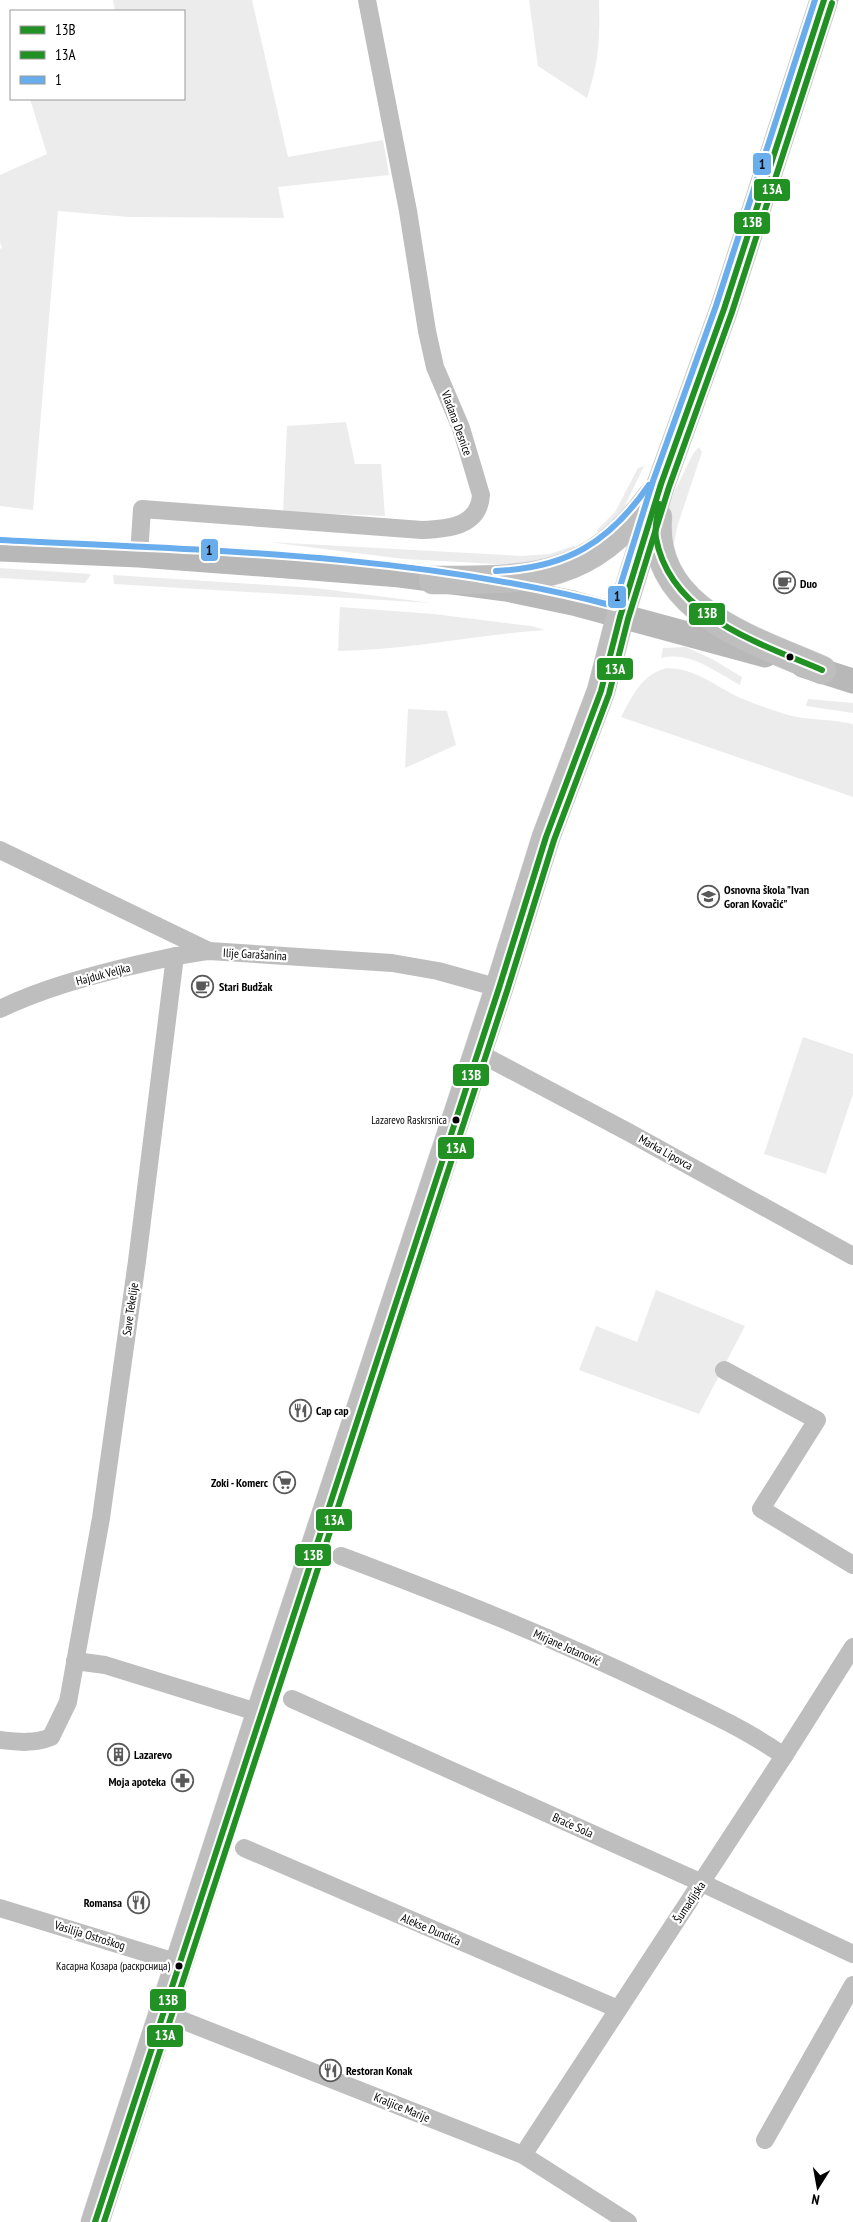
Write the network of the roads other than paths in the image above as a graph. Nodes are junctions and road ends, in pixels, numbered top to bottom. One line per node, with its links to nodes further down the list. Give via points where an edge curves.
1 (368, 0): 5 (street, Vladana Desnice, via 435,367 466,445 481,496 480,504 463,524 422,530 142,509)
2 (824, 0): 3 (main road, via 724,309)
3 (661, 484): 6 (main road, via 634,520 616,537 572,564 531,578); 7 (main road); 8 (main road, via 656,536 661,557 674,585 707,616)
4 (0, 549): 5 (street)
5 (140, 555): 6 (street)
6 (433, 580): 7 (street, via 506,589)
7 (620, 617): 8 (street); 13 (main road, via 601,691 546,837)
8 (822, 670): 9 (street)
9 (853, 681)
10 (0, 850): 11 (street, Ilije Garašanina)
11 (209, 951): 12 (street, Hajduk Veljka); 13 (street, Ilije Garašanina, via 392,963 438,971)
12 (175, 956): 14 (street, Hajduk Veljka, via 64,984); 21 (street, Save Tekelije, via 101,1518)
13 (499, 988): 15 (main road)
14 (0, 1009)
15 (477, 1052): 16 (street, Marka Lipovca); 23 (main road)
16 (853, 1256)
17 (724, 1370): 19 (street, via 817,1420 761,1509)
18 (341, 1556): 25 (street, Mirjane Jotanović, via 487,1612 626,1673 731,1724)
19 (853, 1565)
20 (853, 1647): 25 (street, Šumadijska)
21 (75, 1662): 23 (street, via 106,1665); 24 (street, Save Tekelije, via 68,1702 51,1737 27,1742)
22 (292, 1699): 27 (street, Braće Sola)
23 (260, 1713): 30 (main road)
24 (0, 1740)
25 (784, 1756): 27 (street, Šumadijska)
26 (244, 1848): 32 (street, Alekse Dundića)
27 (702, 1883): 29 (street, Braće Sola); 32 (street, Šumadijska)
28 (0, 1908): 30 (street, Vasilija Ostroškog)
29 (853, 1954)
30 (180, 1963): 33 (main road)
31 (853, 1985): 34 (street)
32 (618, 2009): 35 (street, Šumadijska)
33 (164, 2014): 35 (street, Kraljice Marije); 36 (main road)
34 (765, 2140)
35 (523, 2155): 37 (street, Kraljice Marije)
36 (95, 2222)
37 (628, 2222)

